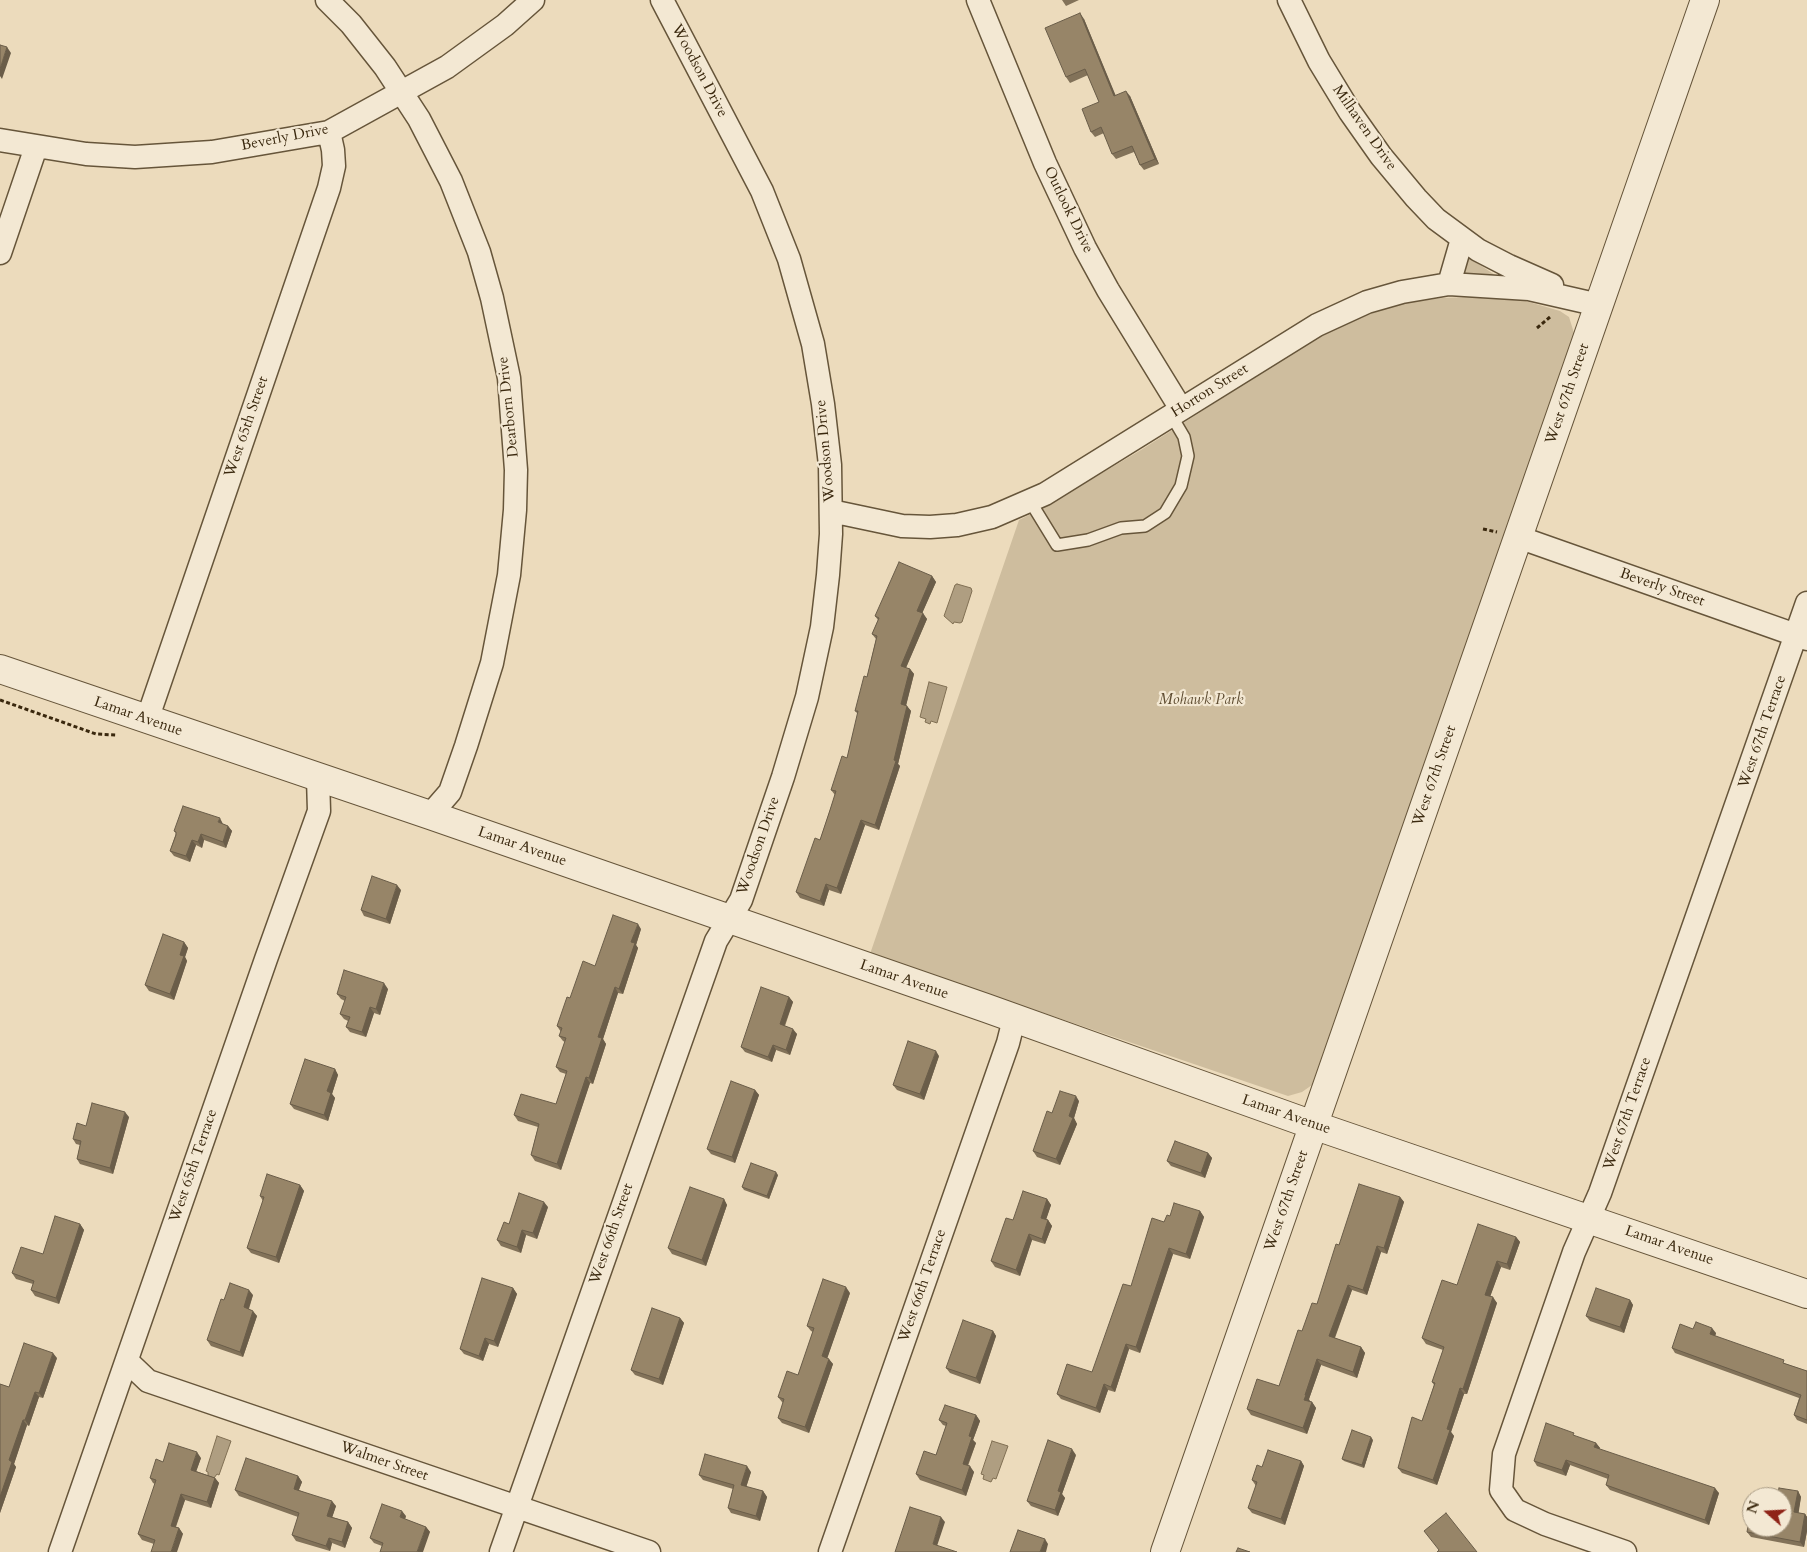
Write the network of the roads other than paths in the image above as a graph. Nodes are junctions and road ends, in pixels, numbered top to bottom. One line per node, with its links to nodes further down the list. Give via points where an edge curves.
1 (328, 0): 7 (street, Dearborn Drive, via 386,66)
2 (534, 0): 7 (street, Beverly Drive, via 447,67)
3 (662, 0): 17 (street, Woodson Drive, via 762,191 789,259 813,344 830,465)
4 (978, 0): 15 (street, Outlook Drive, via 1045,164 1085,248)
5 (1289, 0): 11 (street, Milhaven Drive, via 1319,61 1381,156 1436,219)
6 (1705, 0): 14 (street, West 67th Street)
7 (402, 92): 8 (street, Beverly Drive); 24 (street, Dearborn Drive, via 451,181 479,252 509,378 516,470 509,575 492,663 450,792)
8 (329, 132): 10 (street, Beverly Drive, via 212,152 135,157); 22 (street, West 65th Street, via 334,166 330,188)
9 (0, 140): 10 (street, Beverly Drive)
10 (36, 147): 12 (street)
11 (1462, 239): 13 (street); 14 (street, Milhaven Drive, via 1509,266)
12 (0, 252)
13 (1449, 284): 14 (street, Horton Street, via 1529,289); 15 (street, Horton Street, via 1367,302 1317,325)
14 (1599, 305): 18 (street, West 67th Street)
15 (1176, 412): 16 (street, Horton Street); 16 (lane, via 1188,456 1182,486 1165,513 1145,526 1121,528 1088,540 1057,545)
16 (1030, 501): 17 (street, Horton Street, via 992,517 930,528 902,526)
17 (831, 511): 25 (street, Woodson Drive, via 822,627 807,697 740,900)
18 (1518, 537): 20 (street, Beverly Street); 27 (street, West 67th Street)
19 (1807, 603): 20 (street, West 67th Terrace)
20 (1801, 637): 28 (street, West 67th Terrace)
21 (0, 669): 22 (street, Lamar Avenue)
22 (147, 720): 23 (street, Lamar Avenue)
23 (318, 778): 24 (street, Lamar Avenue); 30 (street, West 65th Terrace, via 319,811)
24 (430, 815): 25 (street, Lamar Avenue)
25 (729, 920): 26 (street, Lamar Avenue); 31 (street, West 66th Street, via 716,941)
26 (1014, 1018): 27 (street, Lamar Avenue); 35 (street, West 66th Terrace, via 1002,1062)
27 (1313, 1125): 28 (street, Lamar Avenue); 36 (street, West 67th Street)
28 (1589, 1219): 29 (street, Lamar Avenue); 37 (street, West 67th Terrace, via 1574,1252 1504,1454 1501,1490 1515,1510 1544,1524)
29 (1807, 1294)
30 (126, 1361): 31 (street, Walmer Street, via 148,1381); 32 (street, West 65th Terrace)
31 (517, 1508): 33 (street, West 66th Street); 34 (street, Walmer Street)
32 (60, 1552)
33 (501, 1552)
34 (649, 1552)
35 (830, 1552)
36 (1165, 1552)
37 (1625, 1552)

